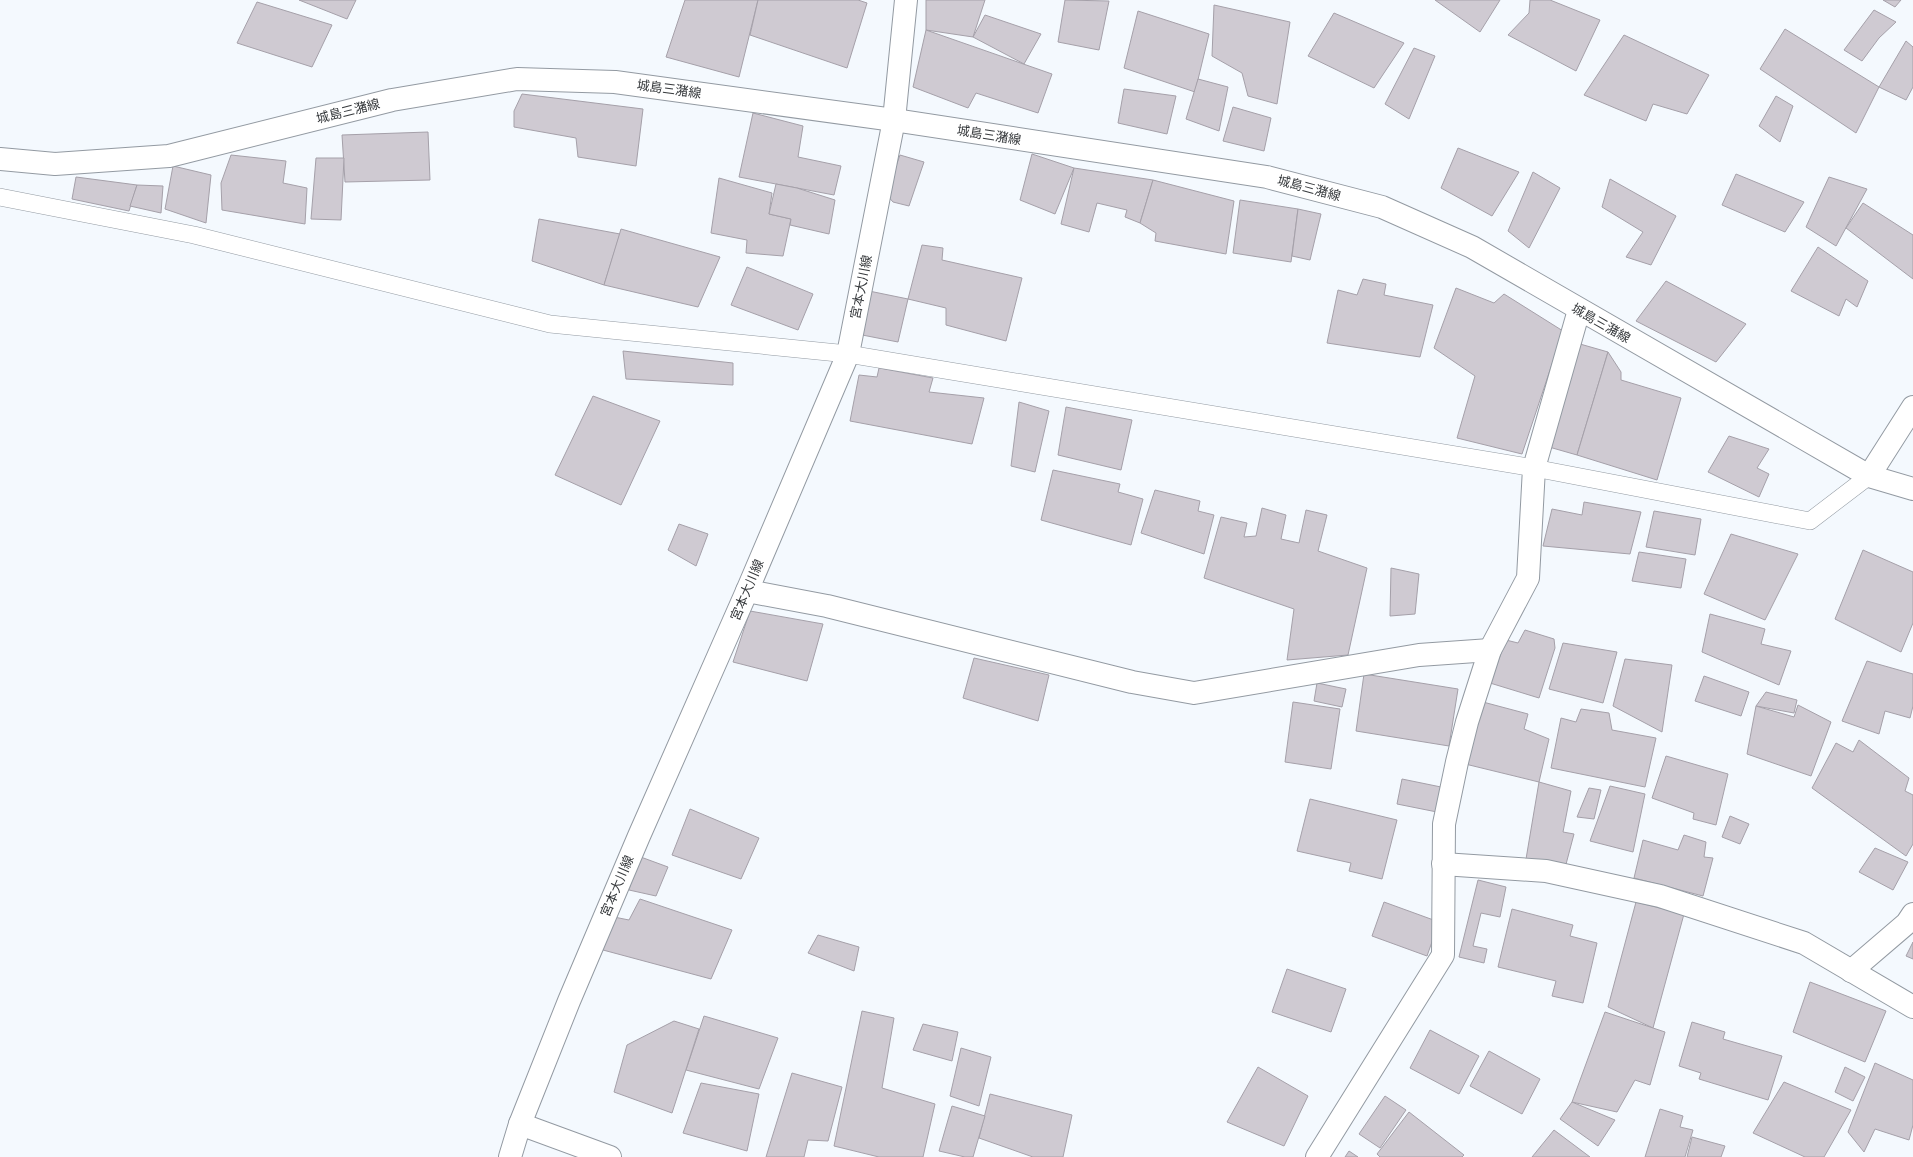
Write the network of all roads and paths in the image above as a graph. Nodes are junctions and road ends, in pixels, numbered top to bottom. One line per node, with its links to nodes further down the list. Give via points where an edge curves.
1 (906, 0): 2 (main road, 宮本大川線)
2 (894, 120): 3 (main road, 城島三潴線, via 615,82 517,79 392,100 169,156 55,164); 5 (main road, 城島三潴線, via 1267,177 1382,207 1472,247); 6 (main road, 宮本大川線)
3 (0, 159)
4 (0, 197): 6 (lane, via 194,235 550,324)
5 (1579, 310): 8 (main road); 9 (main road, 城島三潴線)
6 (848, 354): 8 (lane); 11 (main road, 宮本大川線)
7 (1913, 407): 9 (main road)
8 (1534, 468): 9 (lane, via 1810,521); 12 (main road, via 1528,578)
9 (1869, 476): 10 (main road, 城島三潴線)
10 (1913, 489)
11 (747, 590): 12 (main road, via 828,606 1132,682 1194,693 1418,654); 17 (main road, 宮本大川線, via 639,836)
12 (1490, 650): 13 (main road, via 1457,762 1444,824)
13 (1443, 864): 15 (main road, via 1546,871 1660,896 1804,943); 20 (main road, via 1443,955)
14 (1913, 914): 15 (main road, via 1908,923)
15 (1851, 971): 16 (main road)
16 (1913, 1007)
17 (520, 1124): 18 (main road, 宮本大川線); 19 (main road)
18 (510, 1157)
19 (610, 1157)
20 (1317, 1157)

